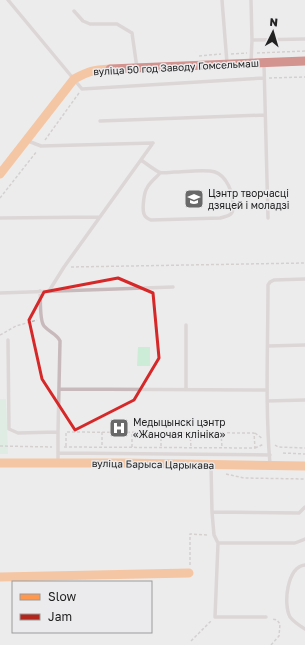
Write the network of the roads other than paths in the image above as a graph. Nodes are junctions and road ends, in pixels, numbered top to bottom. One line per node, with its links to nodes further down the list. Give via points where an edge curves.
1 (8, 0): 13 (lane)
2 (222, 0): 10 (lane)
3 (251, 0): 6 (lane)
4 (74, 10): 11 (lane, via 83,21 90,24 117,24 132,33)
5 (305, 39): 6 (lane)
6 (252, 40): 9 (lane)
7 (305, 61): 8 (street, вуліца 50 год Заводу Гомсельмаш)
8 (264, 62): 9 (street, вуліца 50 год Заводу Гомсельмаш); 12 (lane)
9 (251, 63): 10 (street, вуліца 50 год Заводу Гомсельмаш)
10 (227, 64): 11 (street, вуліца 50 год Заводу Гомсельмаш)
11 (138, 69): 13 (street, вуліца 50 год Заводу Гомсельмаш, via 94,70)
12 (264, 78): 13 (lane, via 82,89); 14 (lane)
13 (74, 79): 16 (street, вуліца 50 год Заводу Гомсельмаш)
14 (265, 115): 15 (lane); 22 (lane)
15 (100, 121)
16 (26, 140): 17 (lane, via 41,146 153,143); 19 (street, вуліца 50 год Заводу Гомсельмаш)
17 (141, 160): 18 (lane); 20 (lane)
18 (160, 173): 18 (lane, via 215,172 230,186 234,207 232,213 220,218 147,218 143,209 145,192)
19 (0, 174)
20 (100, 217): 21 (lane); 26 (lane)
21 (0, 218)
22 (268, 218)
23 (305, 279): 31 (lane, via 270,282)
24 (174, 287): 26 (lane)
25 (40, 291): 26 (lane); 27 (lane); 32 (lane, via 43,325 60,341)
26 (49, 291)
27 (0, 293)
28 (186, 325): 33 (lane)
29 (8, 340): 37 (lane, via 8,429 18,433)
30 (305, 345): 31 (lane)
31 (268, 346): 34 (lane)
32 (59, 389): 33 (lane); 37 (lane)
33 (186, 390): 34 (lane)
34 (267, 390): 36 (lane)
35 (305, 400): 36 (lane)
36 (267, 401): 39 (lane)
37 (58, 432): 38 (lane)
38 (58, 453): 39 (lane); 41 (lane)
39 (270, 455): 43 (lane)
40 (0, 463): 41 (street, вуліца Барыса Царыкава)
41 (58, 463): 42 (street, вуліца Барыса Царыкава)
42 (211, 464): 43 (street, вуліца Барыса Царыкава); 46 (lane)
43 (270, 465): 44 (street, вуліца Барыса Царыкава)
44 (305, 466)
45 (305, 507): 46 (lane, via 299,513)
46 (212, 512): 48 (lane, via 214,535)
47 (305, 539): 48 (lane, via 295,543)
48 (218, 543): 52 (lane, via 215,617)
49 (305, 565): 53 (lane, via 298,568 291,577 287,600 290,616)
50 (190, 573): 51 (street)
51 (0, 577)
52 (266, 617)
53 (305, 629)

